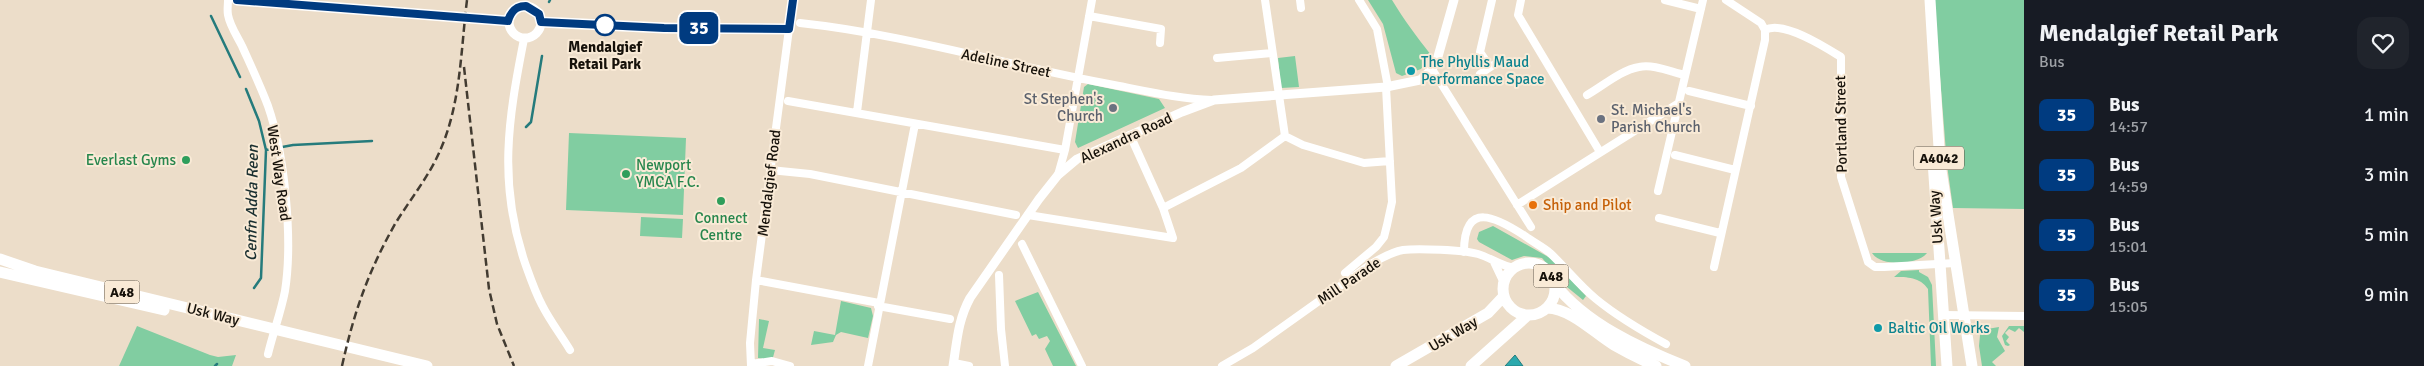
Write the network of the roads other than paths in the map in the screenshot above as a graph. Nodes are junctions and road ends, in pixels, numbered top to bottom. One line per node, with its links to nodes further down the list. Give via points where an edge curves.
1 (228, 0): 94 (street, West Way Road, via 230,23 269,108 283,180 288,235 287,276)
2 (238, 0): 17 (street)
3 (514, 0): 21 (street)
4 (793, 0): 26 (street, Mendalgief Road)
5 (871, 0): 28 (street)
6 (1092, 0): 22 (street)
7 (1274, 0): 18 (street)
8 (1360, 0): 39 (street, Mill Parade, via 1377,29)
9 (1454, 0): 35 (street, via 1438,60)
10 (1492, 0): 34 (street, via 1480,52)
11 (1521, 0): 52 (street, via 1518,15)
12 (1665, 0): 20 (street)
13 (1703, 0): 20 (street)
14 (1726, 0): 27 (street, via 1761,23)
15 (1923, 0): 72 (main road, Usk Way / A4042)
16 (1930, 0): 71 (main road, Usk Way / A4042, via 1938,150)
17 (278, 1): 23 (street)
18 (1265, 1): 31 (street)
19 (527, 3): 21 (street); 24 (street, via 539,14)
20 (1701, 9): 37 (street)
21 (514, 10): 23 (street)
22 (1089, 16): 30 (street, via 1161,29); 38 (street)
23 (508, 21): 29 (street, via 512,33)
24 (541, 22): 26 (street); 29 (street, via 535,35)
25 (800, 23): 28 (street, Adeline Street)
26 (789, 29): 55 (street, Mendalgief Road)
27 (1765, 30): 46 (street); 72 (street, Portland Street, via 1771,26 1780,27 1841,57 1841,177 1868,262 1879,267)
28 (867, 33): 38 (street, Adeline Street); 47 (street)
29 (524, 39): 92 (street, via 508,139 507,176 511,207 517,239 542,305)
30 (1160, 43)
31 (1272, 53): 32 (street); 42 (street)
32 (1217, 58)
33 (1498, 62): 34 (street)
34 (1490, 67): 36 (street)
35 (1432, 70): 39 (street, Alexandra Road, via 1420,80); 60 (street)
36 (1480, 74)
37 (1685, 75): 41 (street, via 1639,67); 45 (street)
38 (1078, 79): 43 (street, Adeline Street, via 1190,99); 51 (street)
39 (1387, 87): 42 (street, Alexandra Road); 54 (street, Mill Parade)
40 (1689, 91): 46 (street)
41 (1587, 95)
42 (1279, 96): 43 (street, Alexandra Road); 50 (street)
43 (1214, 100): 49 (street, Alexandra Road)
44 (788, 101): 47 (street)
45 (1679, 103): 52 (street); 58 (street)
46 (1751, 106): 56 (street)
47 (857, 112): 48 (street)
48 (915, 124): 51 (street); 59 (street)
49 (1130, 135): 57 (street, Alexandra Road, via 1077,159); 61 (street)
50 (1285, 136): 54 (street, via 1303,145 1364,163); 61 (street, via 1241,168)
51 (1065, 150): 57 (street)
52 (1600, 152): 60 (street)
53 (1675, 155): 56 (street)
54 (1390, 161): 76 (street, Mill Parade, via 1392,202 1384,237)
55 (770, 170): 59 (street, via 810,174); 78 (street, Mendalgief Road)
56 (1735, 170): 66 (street)
57 (1058, 175): 62 (street, Alexandra Road)
58 (1658, 190)
59 (902, 194): 63 (street); 82 (street)
60 (1517, 205): 65 (street)
61 (1163, 208): 62 (street, via 1173,238)
62 (1028, 214): 96 (street, Alexandra Road, via 962,312)
63 (1016, 215)
64 (1659, 218): 66 (street)
65 (1531, 227)
66 (1720, 234): 73 (street)
67 (1022, 244): 103 (street)
68 (1464, 252): 70 (street, Mill Parade); 91 (street, via 1468,226 1490,216 1550,253 1597,300 1631,325); 104 (street, Mill Parade, via 1404,250 1387,255)
69 (0, 259): 89 (main road, Usk Way / A48)
70 (1492, 260): 74 (street, Mill Parade); 79 (street)
71 (1955, 263): 72 (street, Portland Street); 86 (main road, Usk Way / A4042)
72 (1939, 264): 85 (main road, Usk Way / A4042)
73 (1714, 267)
74 (1514, 268): 79 (main road, A48); 80 (main road, A48, via 1530,263 1538,265 1545,269)
75 (0, 272): 89 (main road, Usk Way / A48)
76 (1345, 273)
77 (999, 275): 102 (street)
78 (756, 280): 82 (street); 95 (street, Mendalgief Road)
79 (1504, 283): 81 (main road)
80 (1554, 283): 83 (main road, A48, via 1554,296); 108 (main road, A48, via 1574,303 1619,335)
81 (1504, 296): 84 (main road, via 1516,311); 105 (main road, Usk Way, via 1488,313)
82 (879, 305): 88 (street); 100 (street)
83 (1547, 308): 84 (main road, A48); 107 (main road, A48, via 1557,308 1614,345)
84 (1528, 315): 106 (main road, A48)
85 (1944, 315): 86 (street); 109 (main road, Usk Way / A4042)
86 (1964, 315): 87 (street); 90 (main road, Usk Way / A4042)
87 (2024, 316)
88 (950, 319)
89 (244, 325): 93 (main road, Usk Way / A48)
90 (1966, 328): 110 (main road, Usk Way / A4042, via 1963,344); 111 (main road, Usk Way / A4042)
91 (1666, 344)
92 (570, 350)
93 (359, 353): 97 (main road, Usk Way / A48); 98 (main road, Usk Way / A48)
94 (268, 354)
95 (751, 365): 99 (street, via 772,361)
96 (954, 365): 101 (street)
97 (396, 366)
98 (427, 366)
99 (790, 366)
100 (868, 366)
101 (969, 366)
102 (1005, 366)
103 (1082, 366)
104 (1222, 366)
105 (1396, 366)
106 (1471, 366)
107 (1656, 366)
108 (1685, 366)
109 (1945, 366)
110 (1966, 366)
111 (1972, 366)

